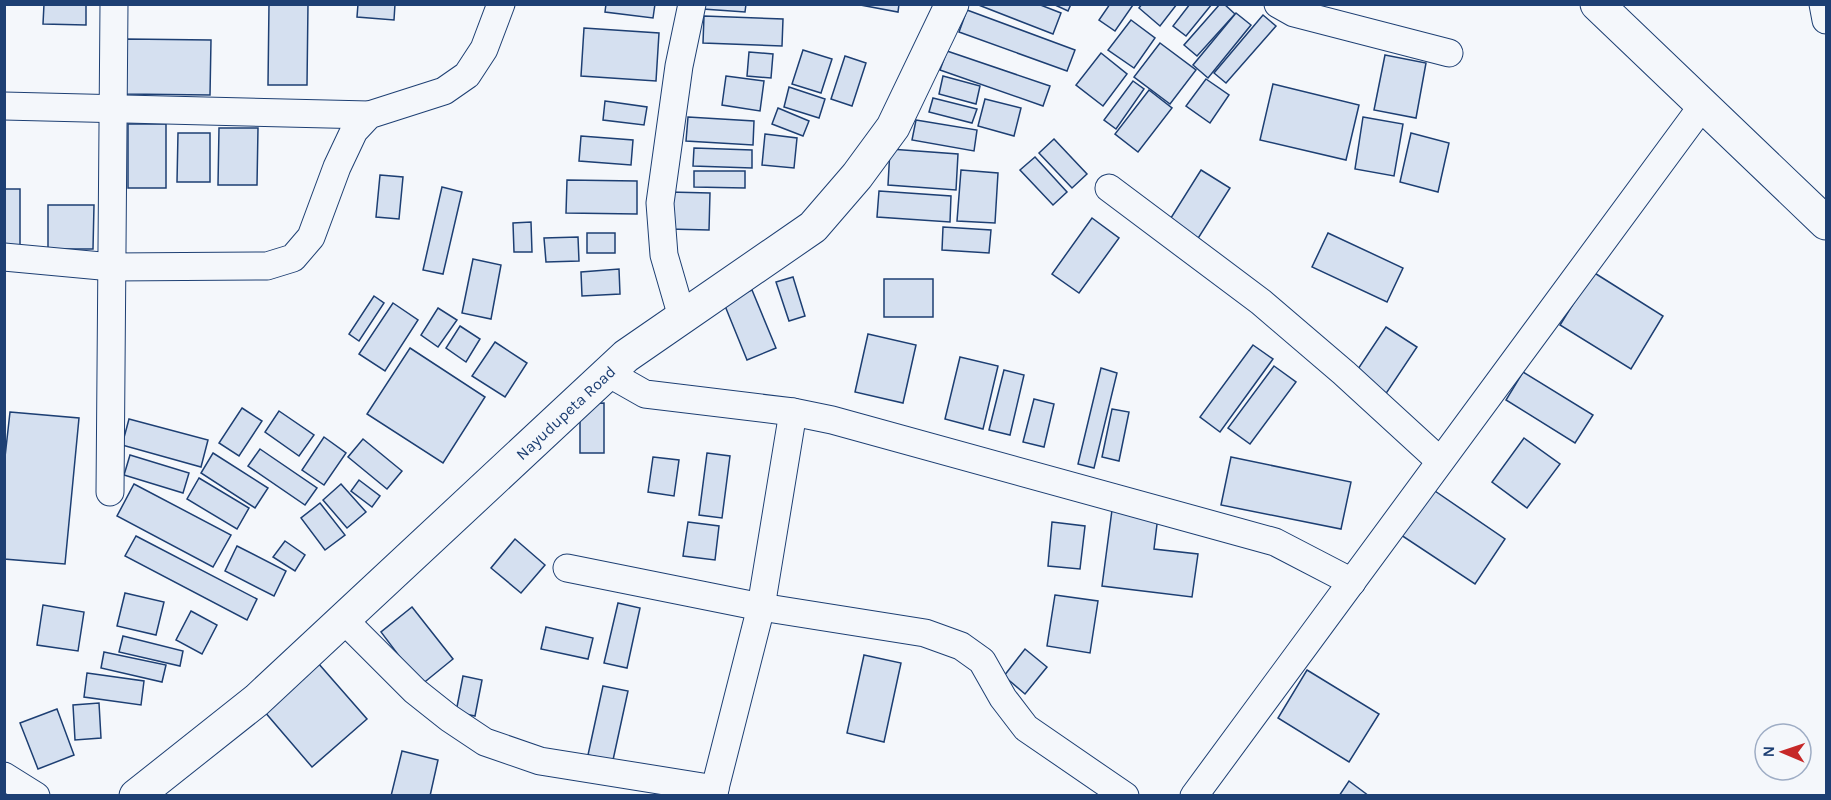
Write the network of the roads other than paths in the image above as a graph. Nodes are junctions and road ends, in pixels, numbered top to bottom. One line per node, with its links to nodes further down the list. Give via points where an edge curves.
1 (114, 4): 12 (street)
2 (501, 4): 13 (street, via 484,49 467,75 444,91)
3 (692, 4): 18 (street, via 660,203 664,255)
4 (952, 4): 18 (street, Nayudupeta Road, via 893,127 857,176 813,227)
5 (1278, 4): 9 (street, via 1294,13)
6 (1597, 4): 10 (street)
7 (1823, 4): 8 (street)
8 (1827, 20)
9 (1449, 53)
10 (1703, 105): 15 (street); 21 (street)
11 (4, 106): 12 (street)
12 (113, 108): 13 (street); 17 (street)
13 (369, 116): 17 (street, via 354,131 311,237 293,258 267,266)
14 (1109, 188): 21 (street, via 1262,302)
15 (1827, 223)
16 (4, 258): 17 (street)
17 (112, 267): 22 (street)
18 (682, 317): 19 (street, Nayudupeta Road, via 626,356)
19 (608, 374): 20 (street, via 645,394); 26 (street, Nayudupeta Road)
20 (793, 412): 24 (street, via 1275,542); 25 (street)
21 (1440, 461): 24 (street)
22 (110, 492)
23 (567, 568): 25 (street)
24 (1352, 582): 32 (street)
25 (761, 607): 28 (street); 31 (street, via 925,633 961,646 981,661 1026,728)
26 (343, 619): 28 (street, via 415,691 485,742 540,761); 30 (street, Nayudupeta Road, via 257,700)
27 (4, 776): 29 (street)
28 (714, 792)
29 (36, 795)
30 (136, 795)
31 (1125, 795)
32 (1194, 795)

